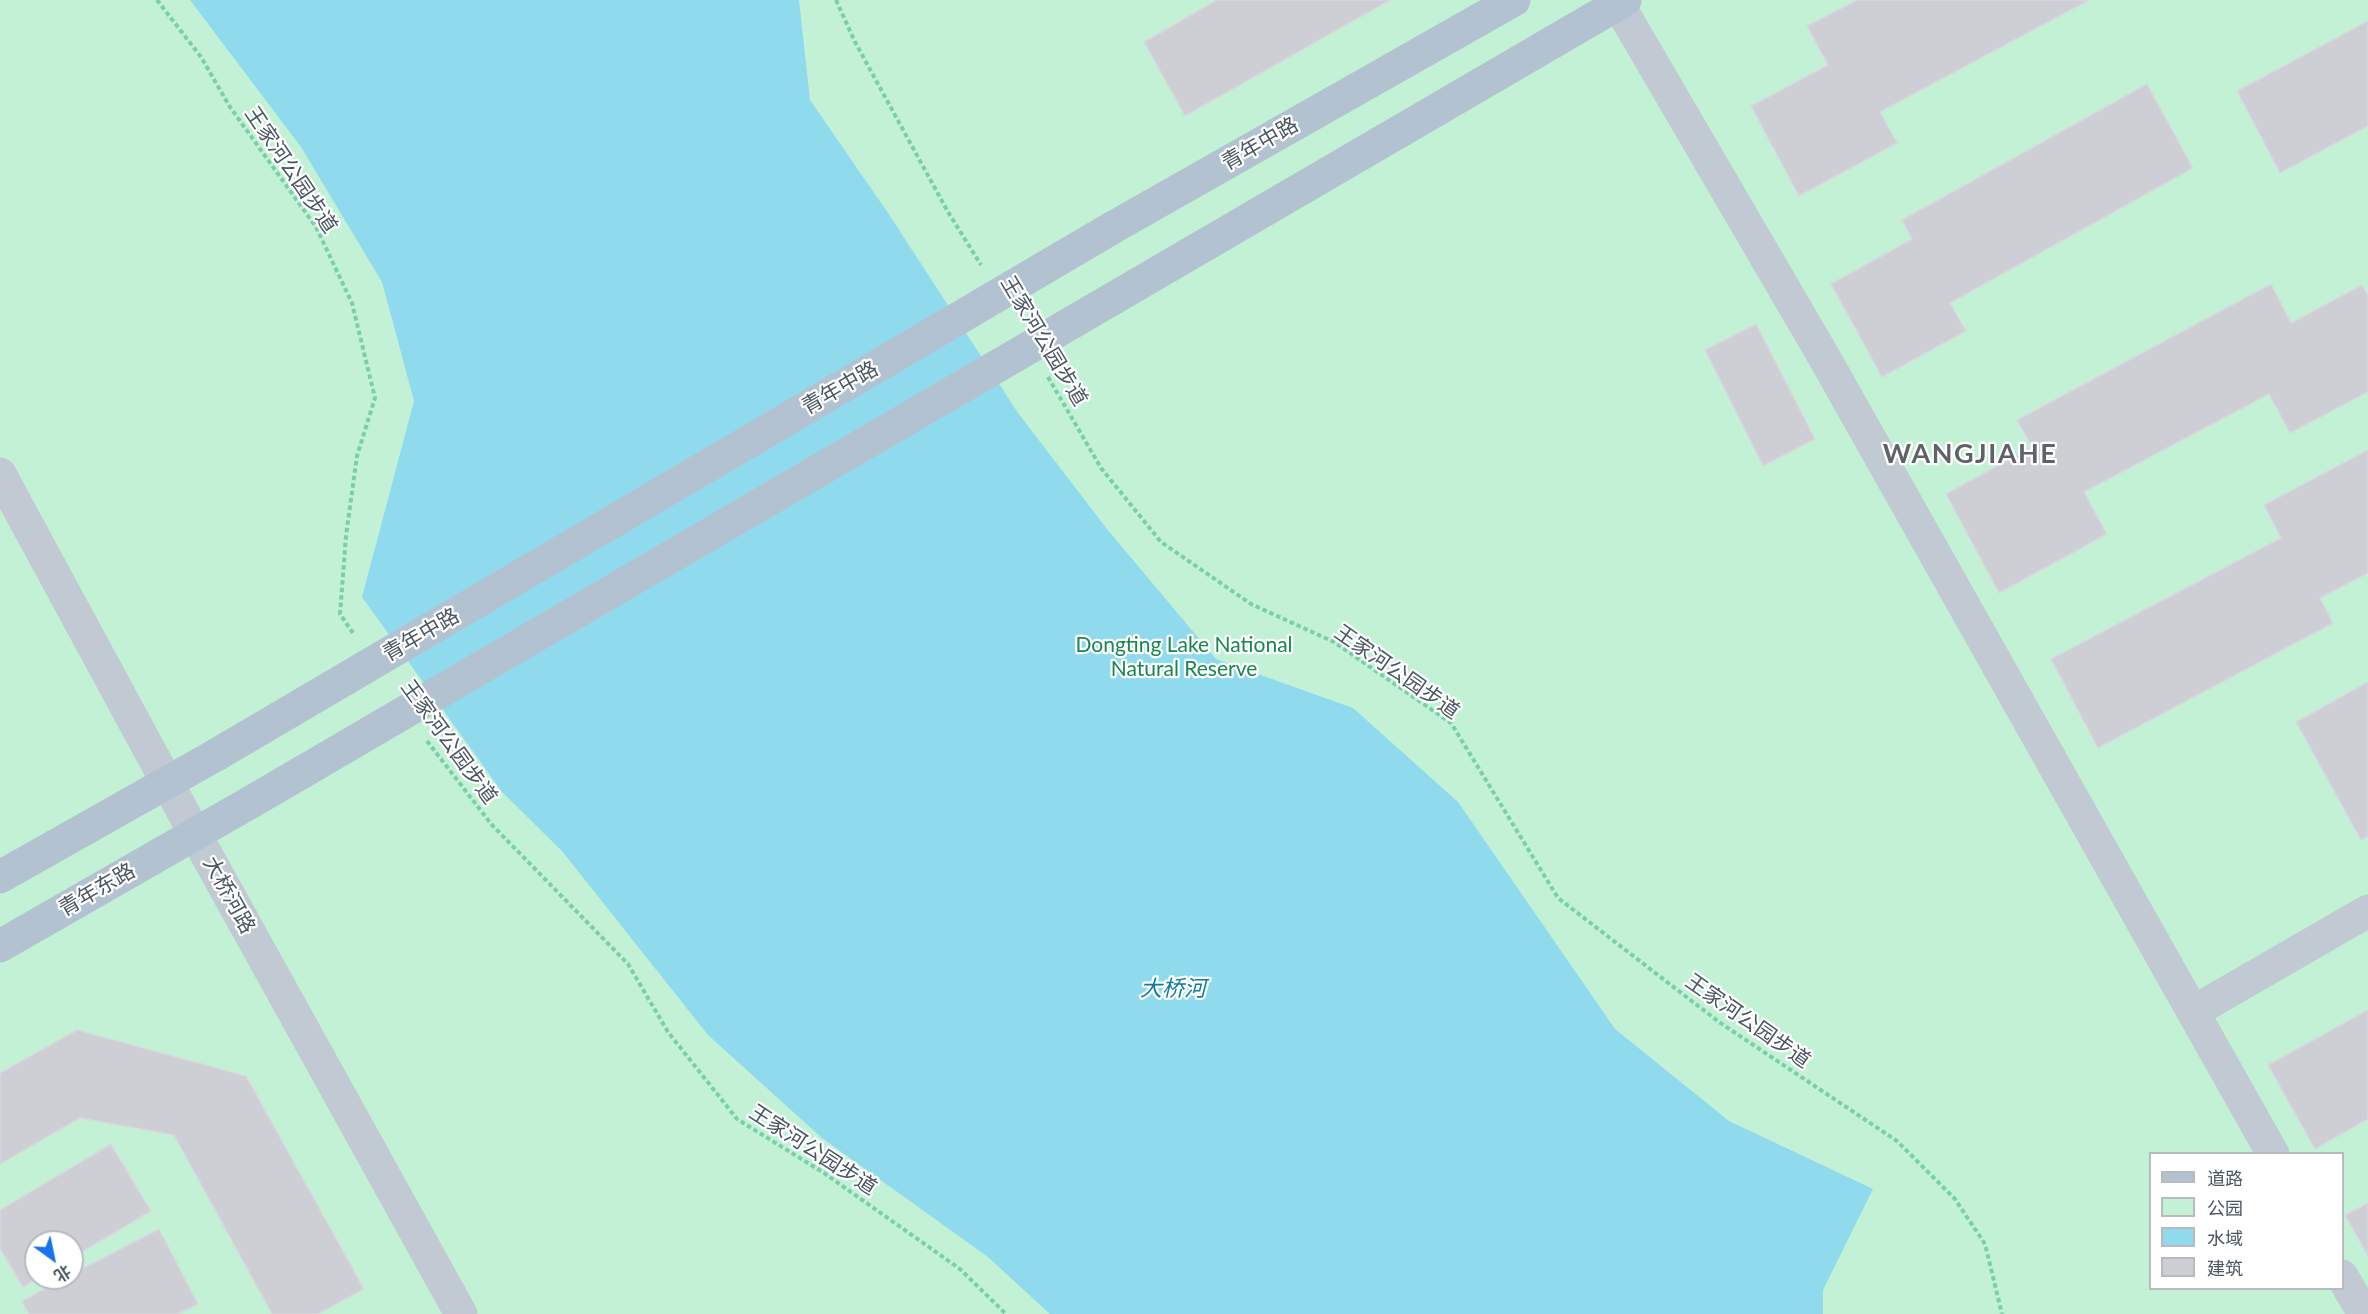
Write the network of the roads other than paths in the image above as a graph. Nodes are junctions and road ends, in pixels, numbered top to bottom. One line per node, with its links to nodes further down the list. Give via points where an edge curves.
1 (1514, 0): 4 (main road, 青年中路, bridge, via 1112,228)
2 (1621, 2): 5 (main road, 青年东路, bridge); 9 (street)
3 (0, 474): 4 (street, 大桥河路)
4 (168, 782): 5 (street, 大桥河路); 6 (main road)
5 (195, 834): 8 (main road, 青年东路); 12 (street, 大桥河路)
6 (0, 877)
7 (2368, 911): 9 (street)
8 (0, 946)
9 (2193, 1012): 10 (street)
10 (2272, 1152)
11 (2344, 1278): 13 (street)
12 (461, 1314)
13 (2364, 1314)

